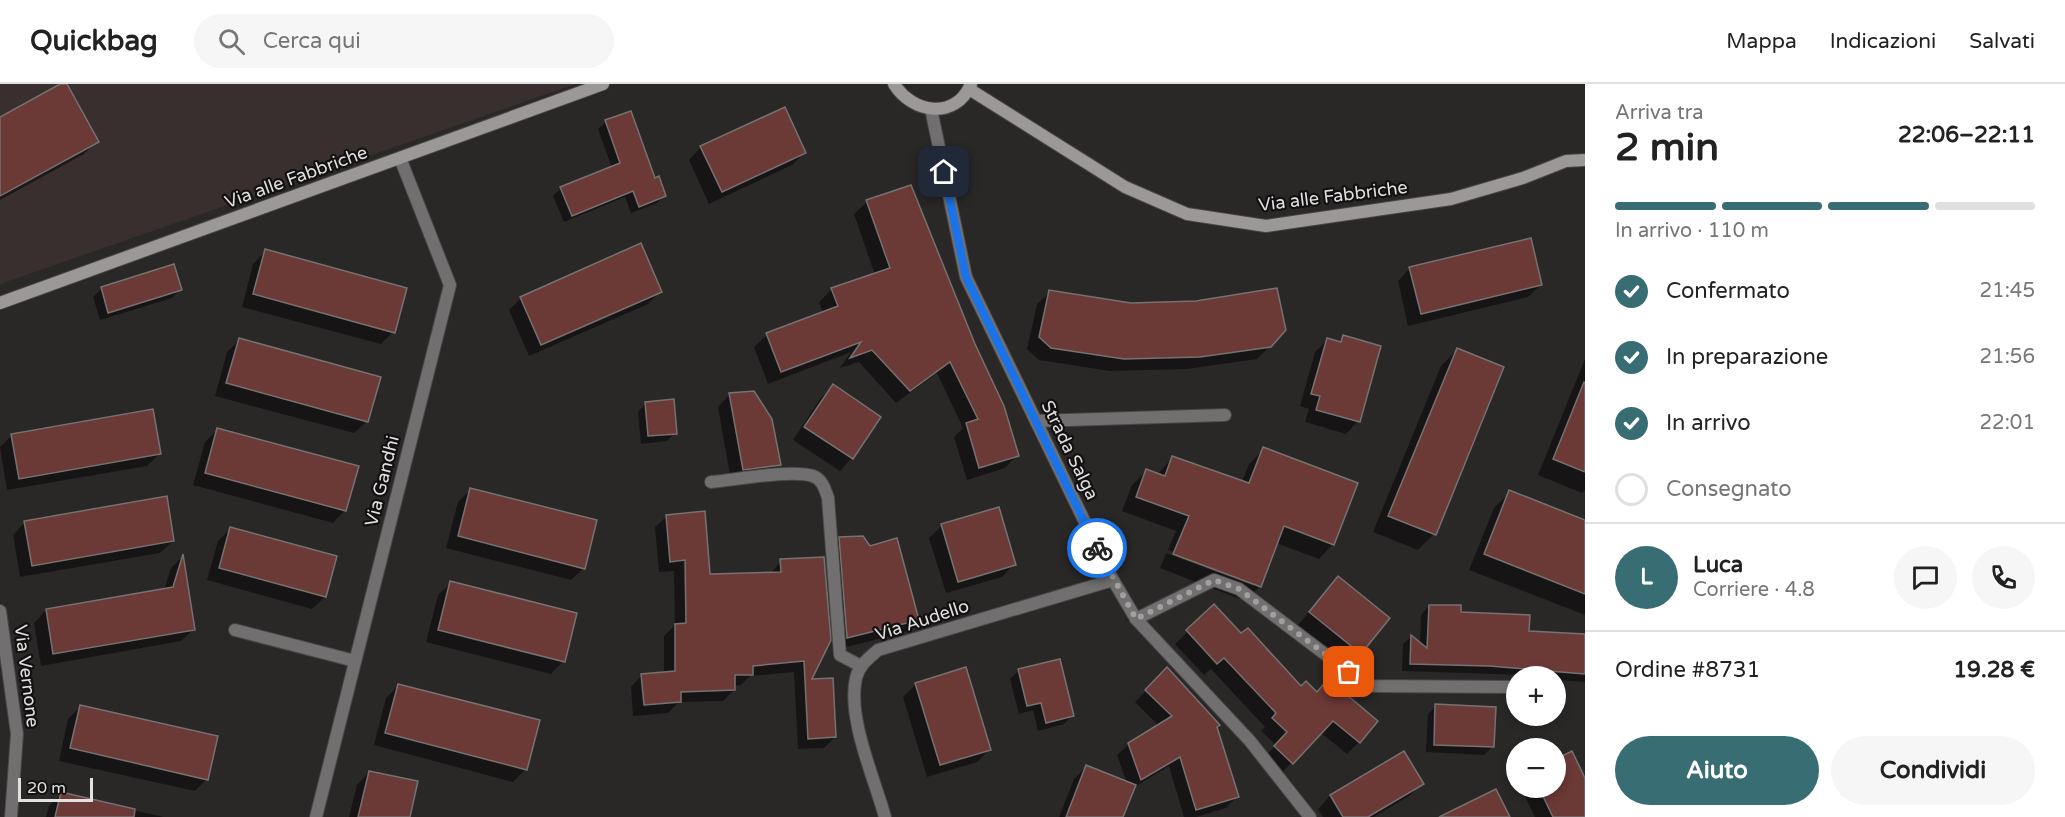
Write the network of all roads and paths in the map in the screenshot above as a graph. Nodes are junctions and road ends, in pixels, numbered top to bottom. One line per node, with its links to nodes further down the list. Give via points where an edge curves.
1 (603, 84): 5 (street, Via alle Fabbriche)
2 (894, 84): 4 (street, via 908,101)
3 (970, 86): 4 (street, via 952,104); 6 (street, Via alle Fabbriche, via 1125,187 1187,214 1266,226 1451,199 1566,161)
4 (931, 109): 9 (street, Strada Salga, via 966,277)
5 (400, 158): 7 (street, Via alle Fabbriche); 15 (street, Via Gandhi, via 450,285)
6 (1585, 160)
7 (0, 303)
8 (1225, 415): 9 (street)
9 (1036, 421): 11 (street, Strada Salga)
10 (711, 482): 16 (street, via 798,474 815,476 823,484 828,498 840,655)
11 (1113, 580): 13 (street, Strada Salga); 16 (street, Via Audello, via 878,650)
12 (0, 611): 18 (street, Via Vernone, via 17,734)
13 (1136, 619): 17 (street, via 1214,580 1239,589 1367,686); 21 (street, Strada Salga, via 1250,741)
14 (235, 630): 15 (street)
15 (355, 661): 19 (street, Via Gandhi)
16 (861, 666): 20 (street, via 854,704)
17 (1506, 687)
18 (11, 817)
19 (316, 817)
20 (885, 817)
21 (1310, 817)

